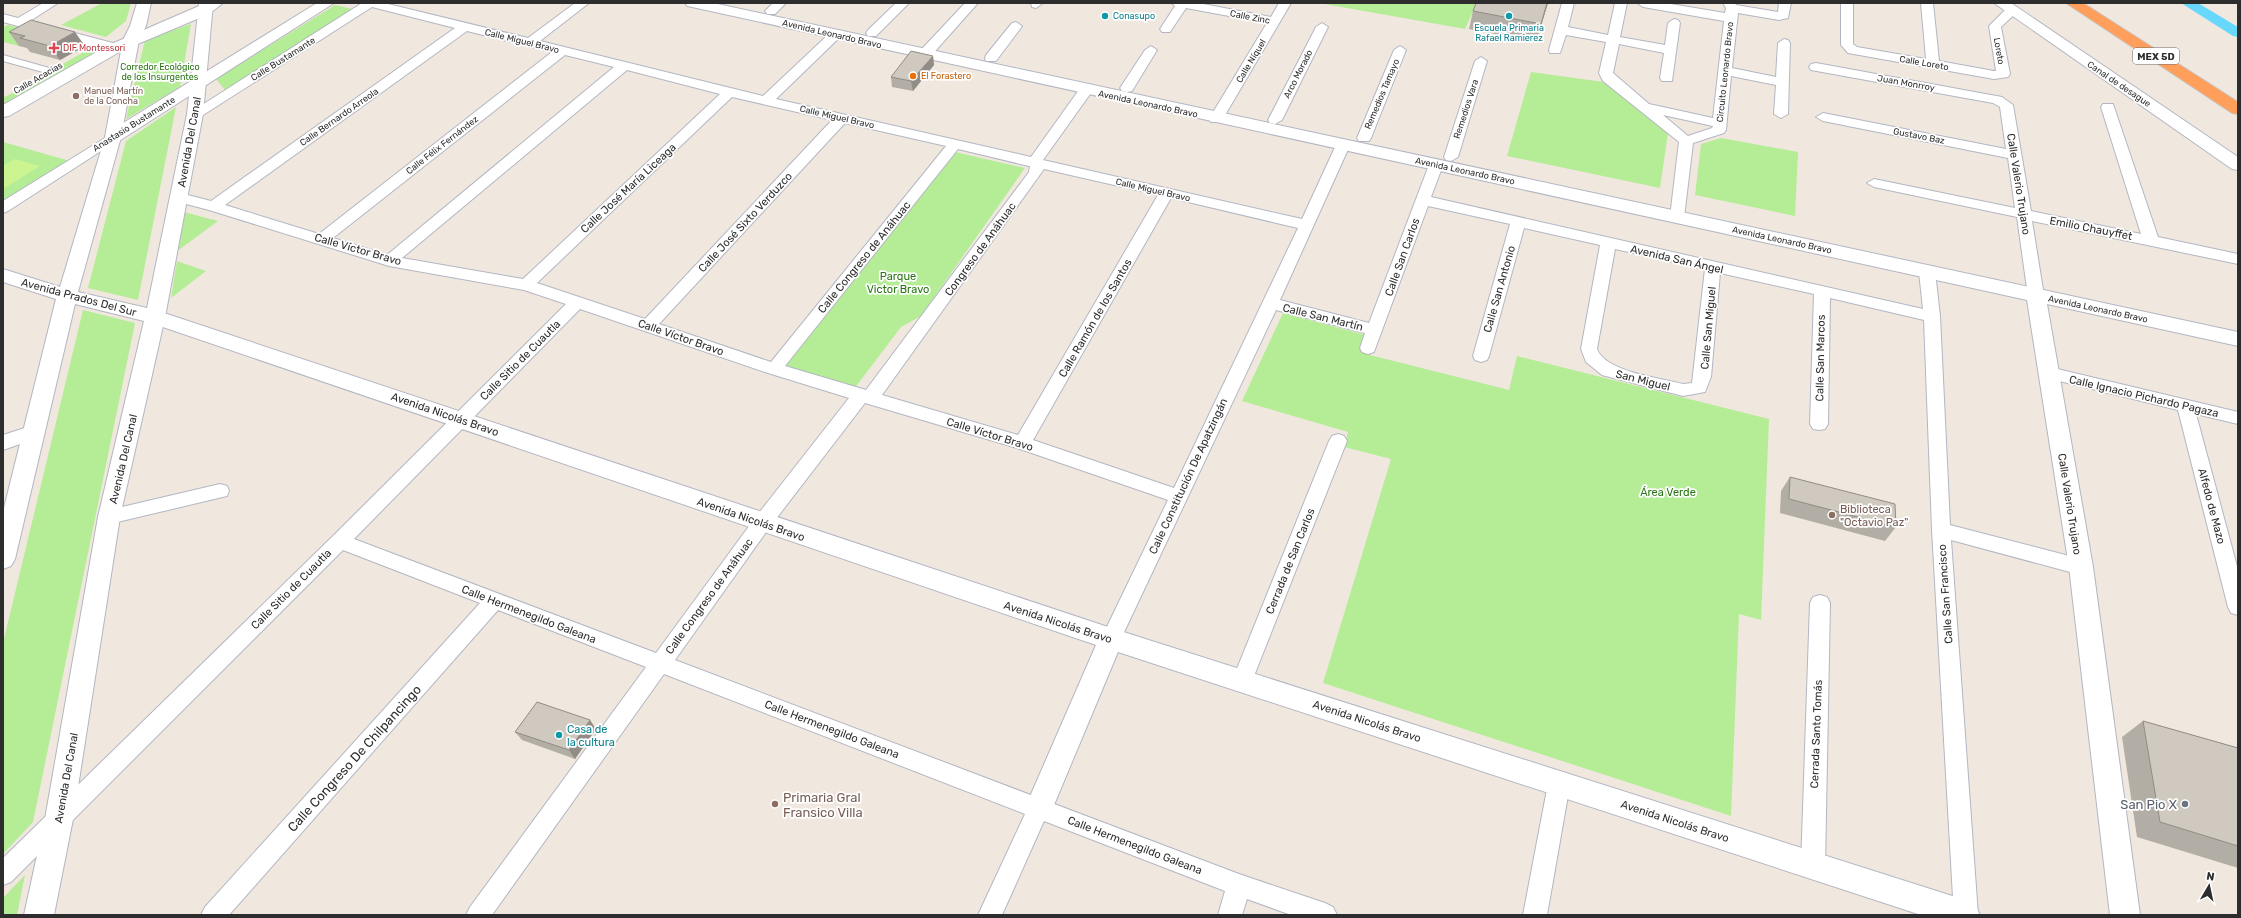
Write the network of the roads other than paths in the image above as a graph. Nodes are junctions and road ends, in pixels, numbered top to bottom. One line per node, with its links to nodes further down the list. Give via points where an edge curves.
1 (52, 3): 25 (street)
2 (144, 3): 33 (street)
3 (327, 3): 58 (street, Anastasio Bustamante)
4 (369, 3): 29 (street, Calle Miguel Bravo); 70 (street, Calle Bustamante)
5 (584, 3): 37 (street)
6 (734, 3): 22 (street, Avenida Leonardo Bravo)
7 (903, 3): 34 (street)
8 (972, 3): 42 (street)
9 (1181, 3): 21 (street, Calle Zinc); 31 (street)
10 (1285, 3): 26 (street, Calle Níquel)
11 (1568, 3): 32 (street)
12 (1621, 3): 36 (street)
13 (1643, 3): 24 (street)
14 (1785, 3): 24 (street, via 1784,15 1779,16)
15 (1847, 3): 50 (street, Calle Loreto, via 1847,45 1853,50)
16 (1927, 3): 50 (street)
17 (2073, 3): 68 (highway, MEX 5D)
18 (2095, 3): 62 (highway, MEX 5D)
19 (701, 4): 35 (street, Avenida Leonardo Bravo)
20 (204, 5): 33 (street); 58 (street, Avenida Del Canal)
21 (1216, 6): 26 (street, Calle Zinc)
22 (776, 7): 34 (street, Avenida Leonardo Bravo)
23 (2006, 7): 55 (street, Loreto, via 1994,26); 86 (street, Canal de desague)
24 (1731, 10): 54 (street, Circuito Leonardo Bravo)
25 (9, 21): 38 (street)
26 (1274, 22): 71 (street, Calle Níquel)
27 (1674, 23): 46 (street)
28 (1016, 26): 48 (street)
29 (465, 27): 37 (street, Calle Miguel Bravo); 91 (street, Calle Bernardo Arreola)
30 (1322, 27): 75 (street, Arco Morado)
31 (1166, 29)
32 (1561, 30): 36 (street); 45 (street)
33 (134, 33): 38 (street, Calle Acacias); 40 (street, Calle Acacias); 77 (street)
34 (872, 33): 42 (street, Avenida Leonardo Bravo)
35 (836, 34): 42 (street, Avenida Leonardo Bravo); 65 (street)
36 (1613, 40): 46 (street); 67 (street, via 1606,73 1608,78)
37 (531, 42): 41 (street, Calle Miguel Bravo)
38 (98, 43): 40 (street); 53 (street, Calle Acacias)
39 (1784, 43): 57 (street)
40 (115, 48): 69 (street, Calle Acacias)
41 (563, 50): 51 (street, Calle Miguel Bravo); 97 (street, Calle Félix Fernández)
42 (929, 50): 48 (street, Avenida Leonardo Bravo); 60 (street, Avenida Leonardo Bravo)
43 (1151, 50): 59 (street)
44 (1400, 50): 78 (street, Remedios Tamayo)
45 (1555, 50)
46 (1670, 50): 56 (street)
47 (3, 58): 53 (street)
48 (991, 58): 59 (street, Avenida Leonardo Bravo)
49 (1481, 61): 83 (street, Remedios Vara)
50 (1933, 64): 55 (street, Calle Loreto, via 1994,75)
51 (624, 66): 61 (street, Calle Miguel Bravo); 101 (street)
52 (1816, 67): 64 (street, Juan Monrroy)
53 (50, 71): 63 (street, Calle Acacias)
54 (1725, 72): 57 (street); 76 (street, Circuito Leonardo Bravo)
55 (2003, 74)
56 (1667, 78)
57 (1782, 82): 72 (street)
58 (199, 84): 70 (street, Avenida Del Canal); 77 (street, Anastasio Bustamante)
59 (1128, 88): 71 (street, Avenida Leonardo Bravo)
60 (1086, 90): 71 (street, Avenida Leonardo Bravo); 84 (street)
61 (729, 92): 65 (street, Calle Miguel Bravo); 105 (street, Calle José María Liceaga)
62 (2238, 94)
63 (3, 98)
64 (1997, 100): 82 (street, Calle Valerio Trujano, via 2006,105)
65 (766, 101): 74 (street, Calle Miguel Bravo)
66 (2108, 107): 98 (street)
67 (1644, 108): 76 (street); 79 (street)
68 (2238, 109)
69 (3, 112)
70 (195, 114): 89 (street, Avenida Del Canal)
71 (1219, 114): 75 (street, Avenida Leonardo Bravo); 81 (street, Avenida Leonardo Bravo)
72 (1781, 114)
73 (1822, 117): 82 (street, Gustavo Baz)
74 (842, 118): 80 (street, Calle Miguel Bravo); 113 (street, Calle José Sixto Verduzco)
75 (1275, 120): 78 (street, Avenida Leonardo Bravo)
76 (1719, 123): 79 (street, Circuito Leonardo Bravo, via 1719,130)
77 (113, 137): 92 (street, Anastasio Bustamante); 108 (street)
78 (1364, 138): 83 (street, Avenida Leonardo Bravo)
79 (1686, 142): 93 (street)
80 (955, 144): 84 (street, Calle Miguel Bravo); 120 (street, Calle Congreso de Anáhuac)
81 (1343, 145): 85 (street, Avenida Leonardo Bravo); 96 (street, Calle Constitución De Apatzingán)
82 (2015, 155): 94 (street, Calle Valerio Trujano)
83 (1451, 157): 93 (street, Avenida Leonardo Bravo)
84 (1036, 163): 88 (street, Calle Miguel Bravo); 115 (street, Congreso de Anáhuac, via 1036,172)
85 (1436, 165): 90 (street, Calle San Carlos); 93 (street, Avenida Leonardo Bravo)
86 (2238, 165)
87 (1874, 183): 94 (street, Emilio Chauyffet)
88 (1167, 193): 96 (street, Calle Miguel Bravo); 131 (street, Calle Ramón de los Santos)
89 (180, 198): 91 (street, Calle Víctor Bravo); 112 (street, Avenida Del Canal)
90 (1424, 200): 95 (street, Avenida San Ángel); 116 (street, Calle San Carlos)
91 (213, 206): 97 (street, Calle Víctor Bravo)
92 (3, 208)
93 (1678, 210): 103 (street, Avenida Leonardo Bravo); 106 (street, Avenida Leonardo Bravo)
94 (2025, 214): 98 (street, Emilio Chauyffet); 106 (street, Calle Valerio Trujano)
95 (1518, 222): 99 (street, Avenida San Ángel); 119 (street, Calle San Antonio)
96 (1307, 225): 110 (street, Calle Constitución De Apatzingán)
97 (322, 239): 101 (street, Calle Víctor Bravo)
98 (2151, 240): 100 (street, Emilio Chauyffet)
99 (1608, 243): 102 (street, Avenida San Ángel); 122 (street, San Miguel, via 1589,349 1592,358 1608,371 1683,390)
100 (2238, 259)
101 (389, 261): 105 (street, Calle Víctor Bravo)
102 (1713, 266): 107 (street, Avenida San Ángel); 122 (street, Calle San Miguel, via 1704,377)
103 (1927, 272): 106 (street, Avenida Leonardo Bravo); 111 (street, Calle San Francisco)
104 (3, 275): 108 (street, Avenida Prados Del Sur)
105 (526, 285): 109 (street, Calle Víctor Bravo)
106 (2036, 289): 114 (street, Avenida Leonardo Bravo); 117 (street, Avenida Leonardo Bravo); 121 (street, Calle Valerio Trujano)
107 (1822, 291): 111 (street, Avenida San Ángel); 127 (street, Calle San Marcos)
108 (67, 296): 112 (street, Avenida Prados Del Sur); 128 (street)
109 (578, 302): 113 (street, Calle Víctor Bravo); 126 (street, Calle Sitio de Cuautla)
110 (1271, 304): 116 (street, Calle San Martín); 133 (street, Calle Constitución De Apatzingán)
111 (1932, 316): 136 (street, Calle San Francisco)
112 (155, 317): 126 (street, Avenida Nicolás Bravo); 134 (street, Avenida Del Canal)
113 (649, 325): 120 (street, Calle Víctor Bravo)
114 (2238, 326)
115 (922, 329): 123 (street, Calle Congreso de Anáhuac, via 911,329 901,338)
116 (1375, 330): 118 (street, Calle San Carlos)
117 (2238, 339)
118 (1368, 348)
119 (1481, 356)
120 (774, 369): 123 (street, Calle Víctor Bravo)
121 (2049, 373): 124 (street, Calle Ignacio Pichardo Pagaza); 139 (street, Calle Valerio Trujano)
122 (1699, 388)
123 (863, 396): 131 (street, Calle Víctor Bravo); 135 (street, Calle Congreso de Anáhuac)
124 (2185, 406): 125 (street, Calle Ignacio Pichardo Pagaza); 142 (street, Alfedo de Mazo)
125 (2238, 418)
126 (462, 419): 135 (street, Avenida Nicolás Bravo); 137 (street, Calle Sitio de Cuautla)
127 (1819, 424)
128 (34, 432): 130 (street); 138 (street)
129 (1338, 441): 145 (street, Cerrada de San Carlos)
130 (3, 443)
131 (1022, 443): 133 (street, Calle Víctor Bravo)
132 (220, 491): 134 (street)
133 (1177, 496): 143 (street, Calle Constitución De Apatzingán)
134 (110, 517): 148 (street, Avenida Del Canal)
135 (762, 523): 143 (street, Avenida Nicolás Bravo); 144 (street, Calle Congreso de Anáhuac)
136 (1941, 530): 139 (street); 159 (street, Calle San Francisco)
137 (340, 541): 140 (street, Calle Hermenegildo Galeana); 148 (street, Calle Sitio de Cuautla)
138 (3, 559)
139 (2081, 568): 160 (street, Calle Valerio Trujano)
140 (494, 601): 144 (street, Calle Hermenegildo Galeana); 153 (street, Calle Congreso De Chilpancingo)
141 (1820, 603): 149 (street, Cerrada Santo Tomás)
142 (2238, 607)
143 (1111, 639): 145 (street, Avenida Nicolás Bravo); 147 (street, Calle Constitución De Apatzingán)
144 (661, 664): 147 (street, Calle Hermenegildo Galeana); 154 (street, Calle Congreso de Anáhuac)
145 (1242, 681): 146 (street, Avenida Nicolás Bravo)
146 (1559, 784): 149 (street, Avenida Nicolás Bravo); 158 (street)
147 (1039, 808): 151 (street, Calle Hermenegildo Galeana); 155 (street)
148 (59, 818): 150 (street, Calle Sitio de Cuautla); 152 (street, Avenida Del Canal)
149 (1813, 866): 159 (street, Avenida Nicolás Bravo)
150 (3, 874)
151 (1239, 885): 156 (street); 157 (street, Calle Hermenegildo Galeana)
152 (39, 915)
153 (213, 915)
154 (478, 915)
155 (990, 915)
156 (1230, 915)
157 (1325, 915)
158 (1535, 915)
159 (1966, 915)
160 (2125, 915)

